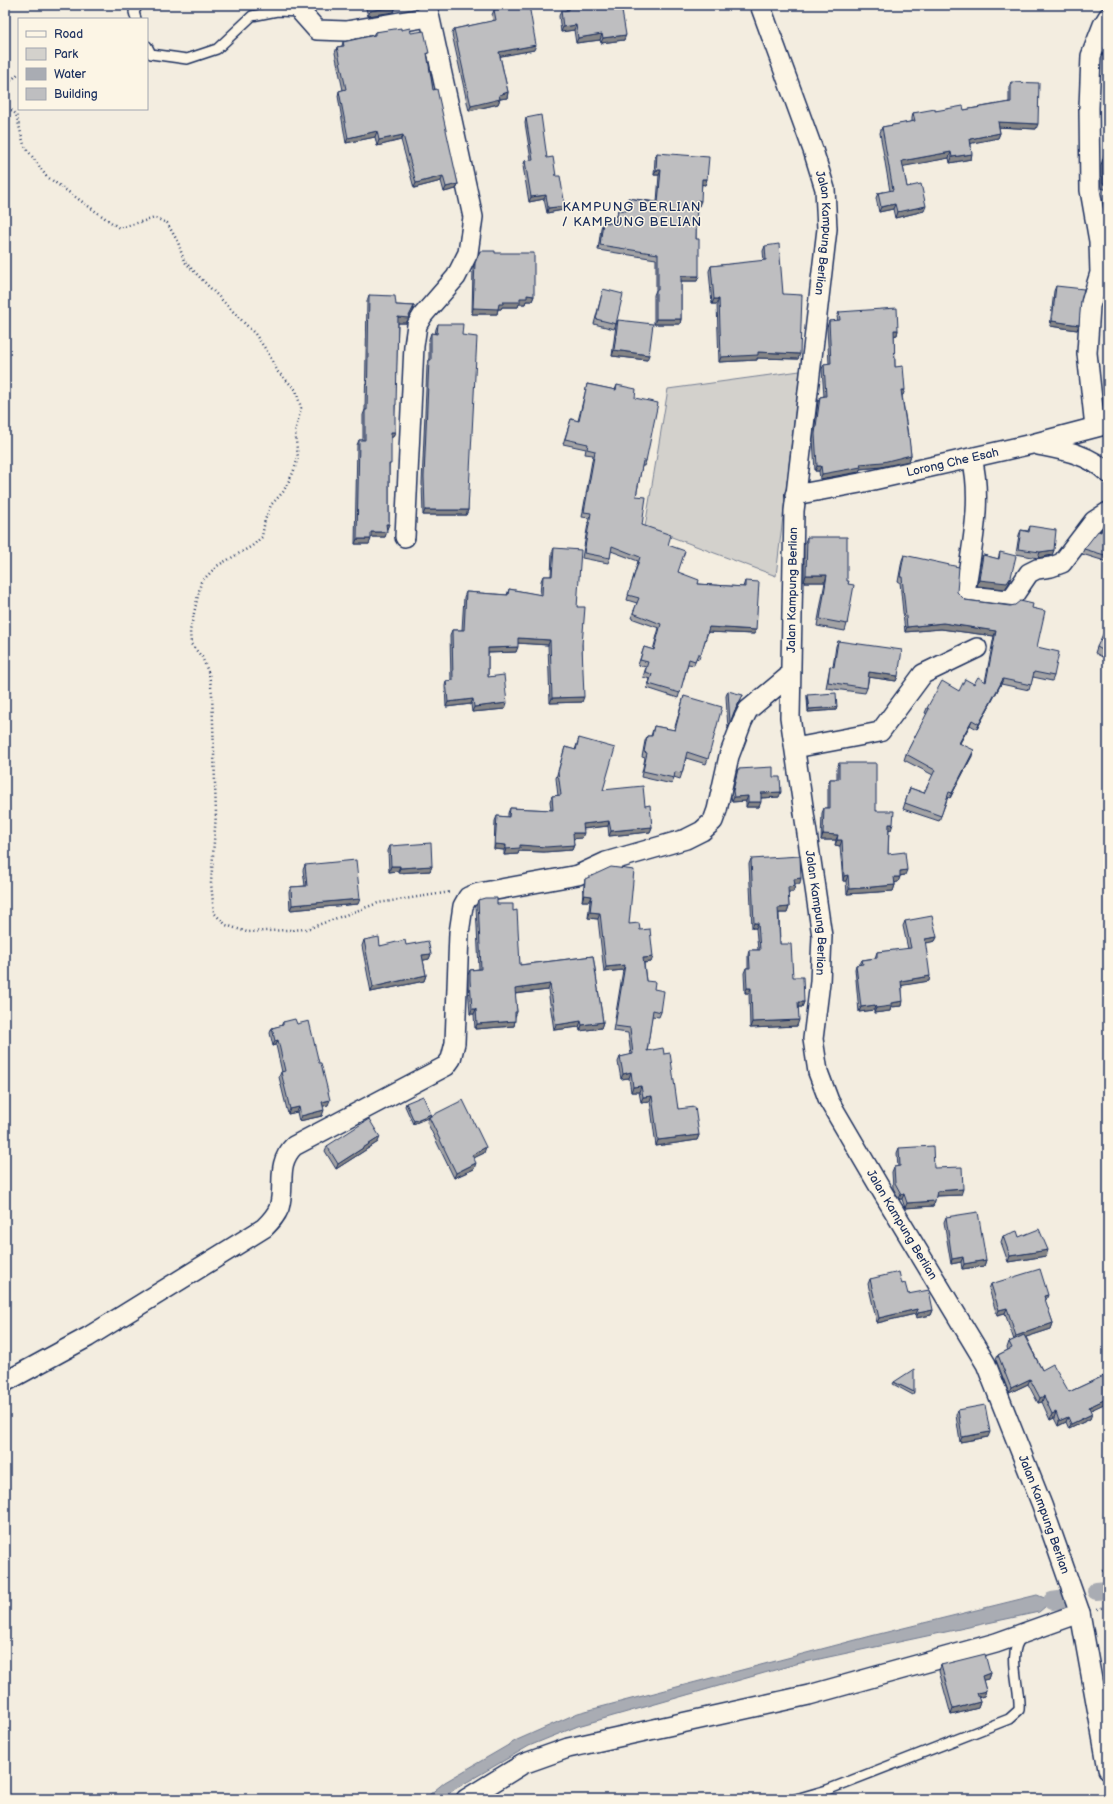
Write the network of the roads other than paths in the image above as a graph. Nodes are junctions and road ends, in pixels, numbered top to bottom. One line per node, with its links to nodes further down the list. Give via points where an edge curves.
1 (138, 5): 6 (lane, via 134,12)
2 (760, 5): 12 (street, Jalan Kampung Berlian, via 825,189 827,229)
3 (300, 8): 4 (street, via 317,30 346,31); 7 (lane, via 252,16 217,49 187,59 151,54)
4 (428, 11): 14 (street, via 473,217 468,253 459,271 417,325)
5 (1108, 17): 8 (street, via 1102,25 1091,56 1090,101 1090,190 1099,241 1100,273 1090,306 1087,353)
6 (136, 18)
7 (148, 48)
8 (1101, 425): 9 (street, Lorong Che Esah)
9 (1032, 444): 10 (street, Lorong Che Esah); 11 (street, via 1072,451)
10 (972, 458): 12 (street, Lorong Che Esah); 13 (street, via 976,473 976,513 965,593 969,596 1009,600 1029,573 1062,563 1094,521)
11 (1108, 473)
12 (796, 495): 16 (street, Jalan Kampung Berlian)
13 (1108, 512)
14 (406, 537)
15 (977, 648): 17 (street, via 923,674 880,732)
16 (790, 675): 17 (street, Jalan Kampung Berlian, via 790,717); 18 (street, via 748,710 734,739 713,821 702,831 686,839 606,862 578,875 468,897 463,906 459,932 455,1043 451,1059 446,1066 294,1146 284,1161 279,1208 264,1228 88,1337)
17 (795, 748): 19 (street, Jalan Kampung Berlian, via 822,936 820,982 813,1039 818,1072 837,1114 986,1364 1042,1505)
18 (5, 1382)
19 (1080, 1613): 20 (street); 21 (street, Jalan Kampung Berlian)
20 (1028, 1632): 22 (street, via 809,1695 568,1748 523,1764); 23 (lane, via 1016,1642 1014,1658 1020,1698 1019,1710 1009,1719 827,1790)
21 (1108, 1768)
22 (466, 1799)
23 (796, 1799)

